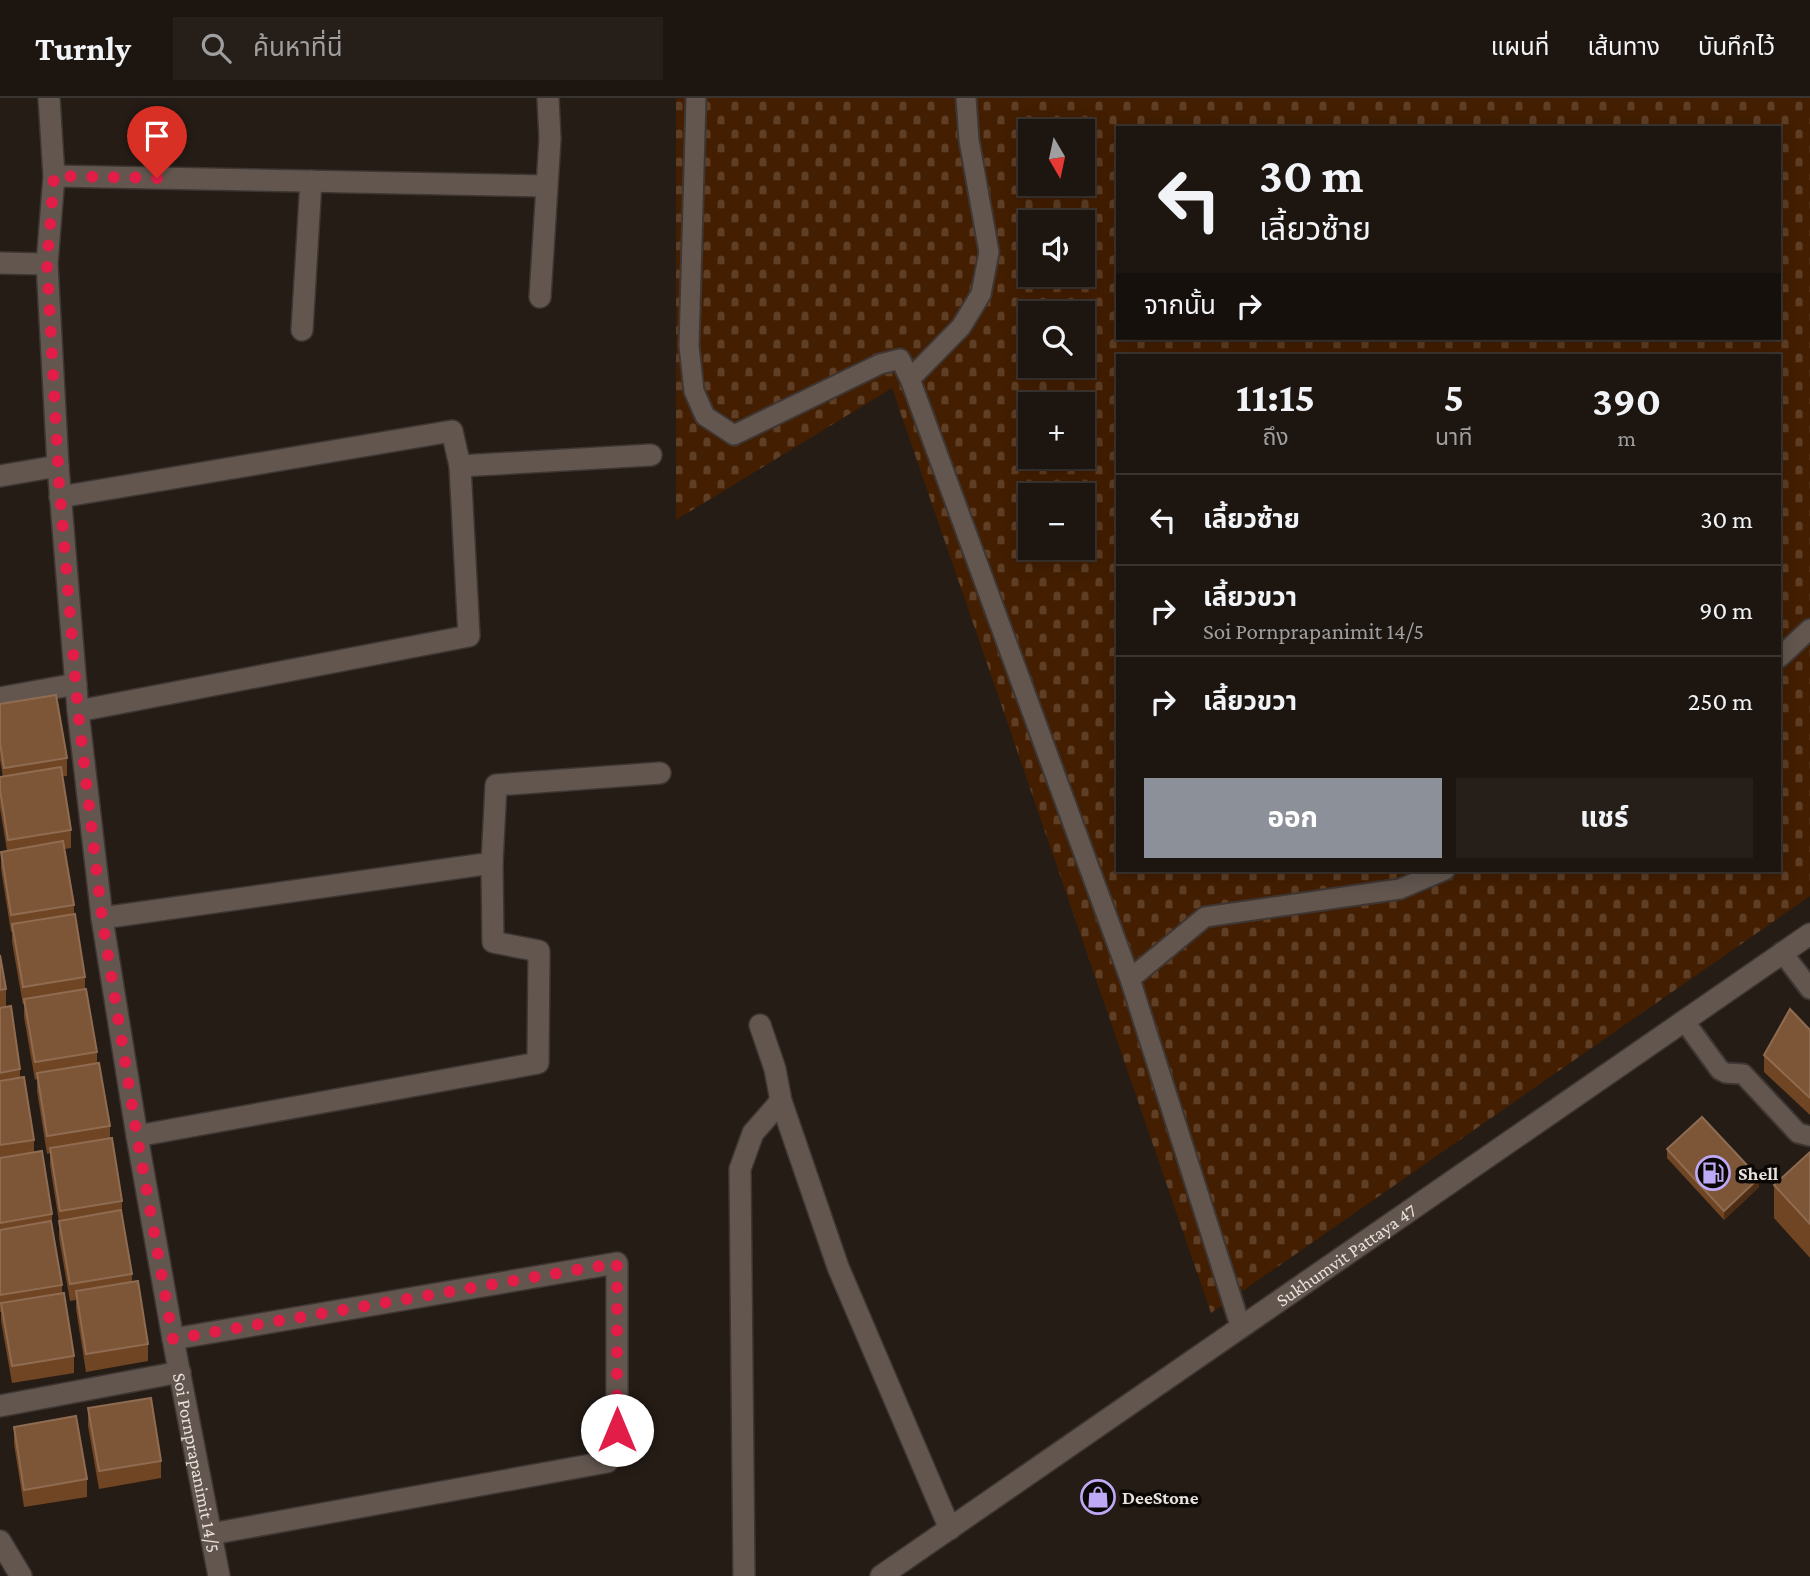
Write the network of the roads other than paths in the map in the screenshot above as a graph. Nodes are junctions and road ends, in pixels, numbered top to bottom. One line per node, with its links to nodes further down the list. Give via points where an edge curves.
1 (49, 98): 5 (street, Soi Pornprapanimit 14/5)
2 (548, 98): 7 (street)
3 (696, 98): 12 (lane, via 689,346 694,391 705,416 734,435 880,364 900,359)
4 (966, 98): 12 (lane, via 989,252 981,294 961,327)
5 (54, 176): 6 (street); 9 (street, Soi Pornprapanimit 14/5)
6 (311, 181): 7 (street); 11 (street)
7 (546, 186): 10 (street)
8 (0, 263): 9 (street)
9 (47, 264): 14 (street, Soi Pornprapanimit 14/5)
10 (540, 297)
11 (302, 330)
12 (910, 379): 29 (lane)
13 (651, 455): 15 (street)
14 (58, 466): 16 (street); 17 (street, Soi Pornprapanimit 14/5)
15 (460, 466): 17 (street, via 452,431); 22 (street, via 470,636)
16 (0, 477)
17 (60, 497): 20 (street, Soi Pornprapanimit 14/5)
18 (1810, 629): 19 (lane)
19 (1781, 656)
20 (76, 684): 21 (street); 22 (street, Soi Pornprapanimit 14/5)
21 (0, 698)
22 (78, 711): 26 (street, Soi Pornprapanimit 14/5)
23 (660, 773): 24 (street, via 496,785)
24 (492, 863): 26 (street); 34 (street, via 493,942 539,951 538,1063)
25 (1440, 872): 29 (lane, via 1400,888 1205,917)
26 (102, 918): 34 (street, Soi Pornprapanimit 14/5)
27 (1810, 934): 28 (street, Sukhumvit Pattaya 47)
28 (1782, 952): 30 (lane); 31 (street, Sukhumvit Pattaya 47)
29 (1130, 979): 36 (lane)
30 (1810, 989)
31 (1685, 1022): 35 (lane, via 1720,1070 1743,1074 1798,1133); 36 (street, Sukhumvit Pattaya 47)
32 (760, 1025): 33 (street)
33 (781, 1101): 40 (street, via 838,1267); 45 (street, via 753,1133 740,1169)
34 (137, 1136): 37 (street, Soi Pornprapanimit 14/5)
35 (1810, 1136)
36 (1241, 1328): 40 (street, Sukhumvit Pattaya 47)
37 (173, 1339): 38 (street, Soi Pornprapanimit 14/5); 41 (street, via 617,1263 617,1430 607,1462)
38 (180, 1372): 39 (street); 41 (street, Soi Pornprapanimit 14/5)
39 (0, 1406)
40 (950, 1529): 46 (street, Sukhumvit Pattaya 47)
41 (211, 1534): 44 (street, Soi Pornprapanimit 14/5)
42 (0, 1541): 43 (street)
43 (21, 1576)
44 (219, 1576)
45 (744, 1576)
46 (881, 1576)

